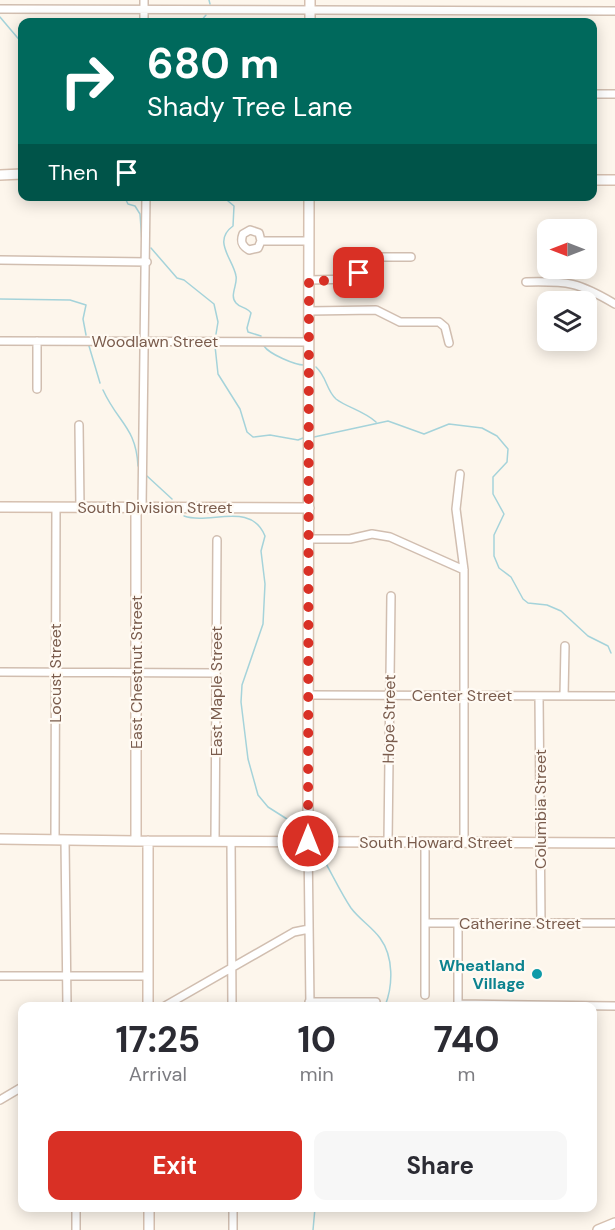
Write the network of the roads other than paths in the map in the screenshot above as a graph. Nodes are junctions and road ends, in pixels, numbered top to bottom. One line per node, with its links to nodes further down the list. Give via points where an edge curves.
1 (144, 0): 4 (street)
2 (310, 0): 5 (main road)
3 (0, 9): 4 (street)
4 (144, 10): 5 (street); 7 (street)
5 (310, 10): 6 (street); 8 (main road)
6 (615, 11)
7 (144, 18)
8 (310, 18)
9 (597, 94): 10 (street)
10 (615, 94)
11 (0, 174): 12 (main road)
12 (18, 174)
13 (597, 180): 14 (main road)
14 (615, 180)
15 (146, 201): 21 (street, East Chestnut Street)
16 (309, 201): 18 (main road)
17 (261, 241): 18 (street)
18 (309, 241): 22 (main road)
19 (411, 257): 22 (street, via 368,257 354,279)
20 (0, 260): 21 (street)
21 (147, 262): 28 (street, East Chestnut Street)
22 (309, 280): 25 (main road)
23 (526, 282): 24 (street, via 568,281)
24 (615, 304)
25 (309, 311): 29 (main road); 30 (street, via 376,310 400,322 439,322 446,327)
26 (0, 341): 27 (street, Woodlawn Street)
27 (37, 341): 28 (street, Woodlawn Street); 31 (street)
28 (145, 341): 29 (street, Woodlawn Street); 37 (street, East Chestnut Street)
29 (309, 342): 38 (main road)
30 (449, 343)
31 (37, 389)
32 (79, 424): 36 (street)
33 (460, 474): 41 (street, via 456,527)
34 (0, 507): 35 (main road, South Division Street)
35 (56, 507): 36 (main road, South Division Street); 45 (street, Locust Street)
36 (80, 507): 37 (main road, South Division Street)
37 (139, 508): 38 (main road, South Division Street); 46 (main road, East Chestnut Street)
38 (309, 508): 39 (main road)
39 (309, 539): 41 (street, via 350,540 372,534 390,537); 48 (main road)
40 (217, 540): 47 (street, East Maple Street)
41 (464, 570): 50 (street)
42 (391, 596): 49 (street, Hope Street)
43 (565, 646): 52 (street)
44 (0, 672): 45 (street)
45 (55, 672): 46 (street); 56 (street, Locust Street)
46 (136, 673): 47 (street); 54 (main road, East Chestnut Street)
47 (216, 673): 58 (street, East Maple Street)
48 (309, 694): 49 (street, Center Street); 60 (main road)
49 (389, 695): 50 (street, Center Street); 61 (street, Hope Street)
50 (464, 695): 51 (street, Center Street); 63 (street)
51 (540, 696): 52 (street, Center Street); 64 (street, Columbia Street)
52 (564, 696): 53 (street, Center Street)
53 (615, 696)
54 (136, 838): 56 (main road); 57 (main road, via 144,836)
55 (0, 840): 56 (main road)
56 (60, 840): 73 (street, Locust Street)
57 (148, 841): 58 (main road, South Howard Street); 74 (main road)
58 (215, 841): 59 (main road, South Howard Street)
59 (231, 841): 60 (main road, South Howard Street); 71 (street)
60 (308, 841): 61 (main road, South Howard Street); 70 (street)
61 (388, 842): 62 (main road, South Howard Street)
62 (425, 842): 63 (main road, South Howard Street); 66 (street)
63 (464, 842): 64 (main road, South Howard Street)
64 (540, 842): 65 (main road, South Howard Street); 68 (street, Columbia Street)
65 (615, 843)
66 (426, 923): 67 (street, Catherine Street); 75 (street)
67 (458, 923): 68 (street, Catherine Street); 81 (street)
68 (541, 923): 69 (street, Catherine Street)
69 (615, 923)
70 (309, 929): 71 (street, via 294,932); 80 (street)
71 (232, 968): 78 (street); 79 (street)
72 (0, 976): 73 (street)
73 (66, 976): 74 (street); 76 (street, Locust Street)
74 (148, 976): 77 (main road)
75 (426, 995)
76 (67, 1002)
77 (148, 1002)
78 (172, 1002)
79 (232, 1002)
80 (309, 1002)
81 (458, 1002)
82 (597, 1006): 83 (street)
83 (615, 1006)
84 (18, 1089): 85 (street)
85 (0, 1100)
86 (76, 1212): 90 (street)
87 (149, 1212): 91 (main road)
88 (233, 1212): 92 (street)
89 (615, 1222): 93 (main road)
90 (76, 1230)
91 (149, 1230)
92 (233, 1230)
93 (598, 1230)

